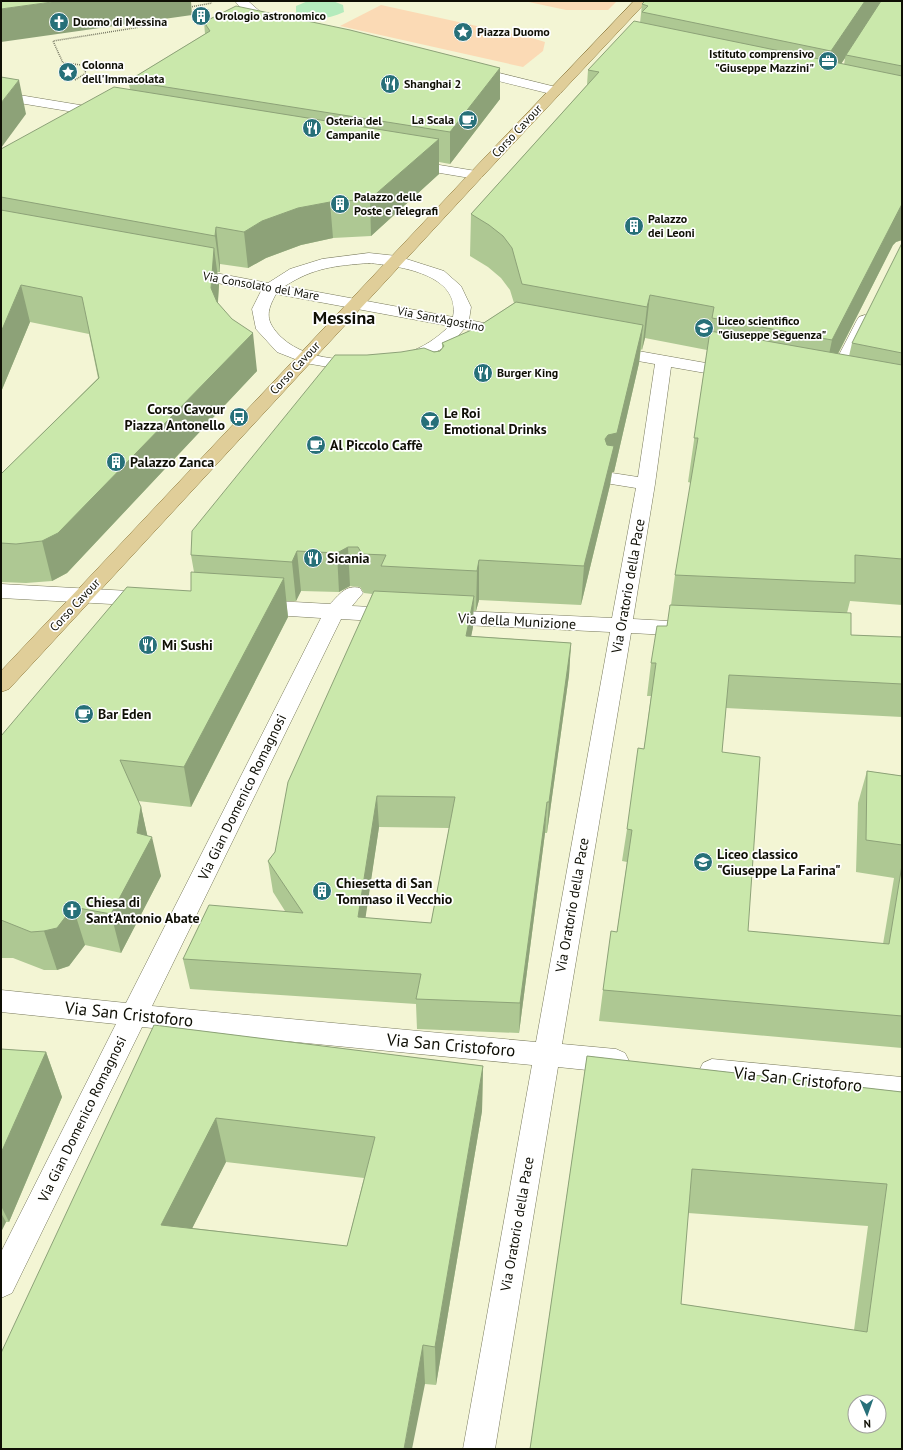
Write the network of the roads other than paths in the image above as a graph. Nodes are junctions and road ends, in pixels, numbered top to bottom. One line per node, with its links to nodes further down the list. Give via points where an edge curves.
1 (241, 1): 3 (street)
2 (641, 1): 7 (main road, Corso Cavour, via 603,47)
3 (260, 18): 4 (street); 5 (street)
4 (283, 24)
5 (246, 26)
6 (462, 68): 7 (street)
7 (555, 91): 14 (main road, Corso Cavour)
8 (1, 96): 10 (street)
9 (106, 99): 10 (street)
10 (85, 110): 11 (street); 12 (street)
11 (117, 115)
12 (66, 121)
13 (398, 162): 14 (street)
14 (476, 175): 15 (main road, Corso Cavour)
15 (397, 260): 17 (street, via 370,258 327,262 296,272); 18 (main road, Corso Cavour); 20 (street, via 438,274 453,286 463,307)
16 (171, 270): 17 (street, Via Consolato del Mare)
17 (271, 288): 18 (street, Via Consolato del Mare); 23 (street, via 260,309 264,330 284,348)
18 (357, 303): 20 (street, Via Sant'Agostino); 23 (main road, Corso Cavour)
19 (871, 307): 26 (street)
20 (460, 323): 21 (street, Via Sant'Agostino); 23 (street, via 445,340 416,362 340,364)
21 (523, 335)
22 (593, 347): 24 (street)
23 (305, 358): 31 (main road, Corso Cavour)
24 (664, 360): 25 (street); 28 (street, Via Oratorio della Pace)
25 (747, 376)
26 (832, 391)
27 (612, 479): 28 (street)
28 (646, 484): 35 (street, Via Oratorio della Pace)
29 (1, 591): 31 (street)
30 (353, 593): 34 (street, Via Gian Domenico Romagnosi)
31 (84, 595): 32 (street); 37 (main road, Corso Cavour)
32 (170, 601)
33 (240, 605): 34 (street, Via della Munizione)
34 (334, 612): 35 (street, Via della Munizione); 39 (street, Via Gian Domenico Romagnosi)
35 (621, 626): 36 (street, Via della Munizione); 40 (street, Via Oratorio della Pace)
36 (707, 630)
37 (1, 684)
38 (1, 1001): 39 (street, Via San Cristoforo)
39 (133, 1015): 40 (street, Via San Cristoforo); 44 (street, Via Gian Domenico Romagnosi)
40 (546, 1055): 41 (street, Via San Cristoforo); 45 (street, Via Oratorio della Pace)
41 (641, 1064)
42 (688, 1068): 43 (street, Via San Cristoforo)
43 (902, 1089)
44 (1, 1283)
45 (479, 1449)

